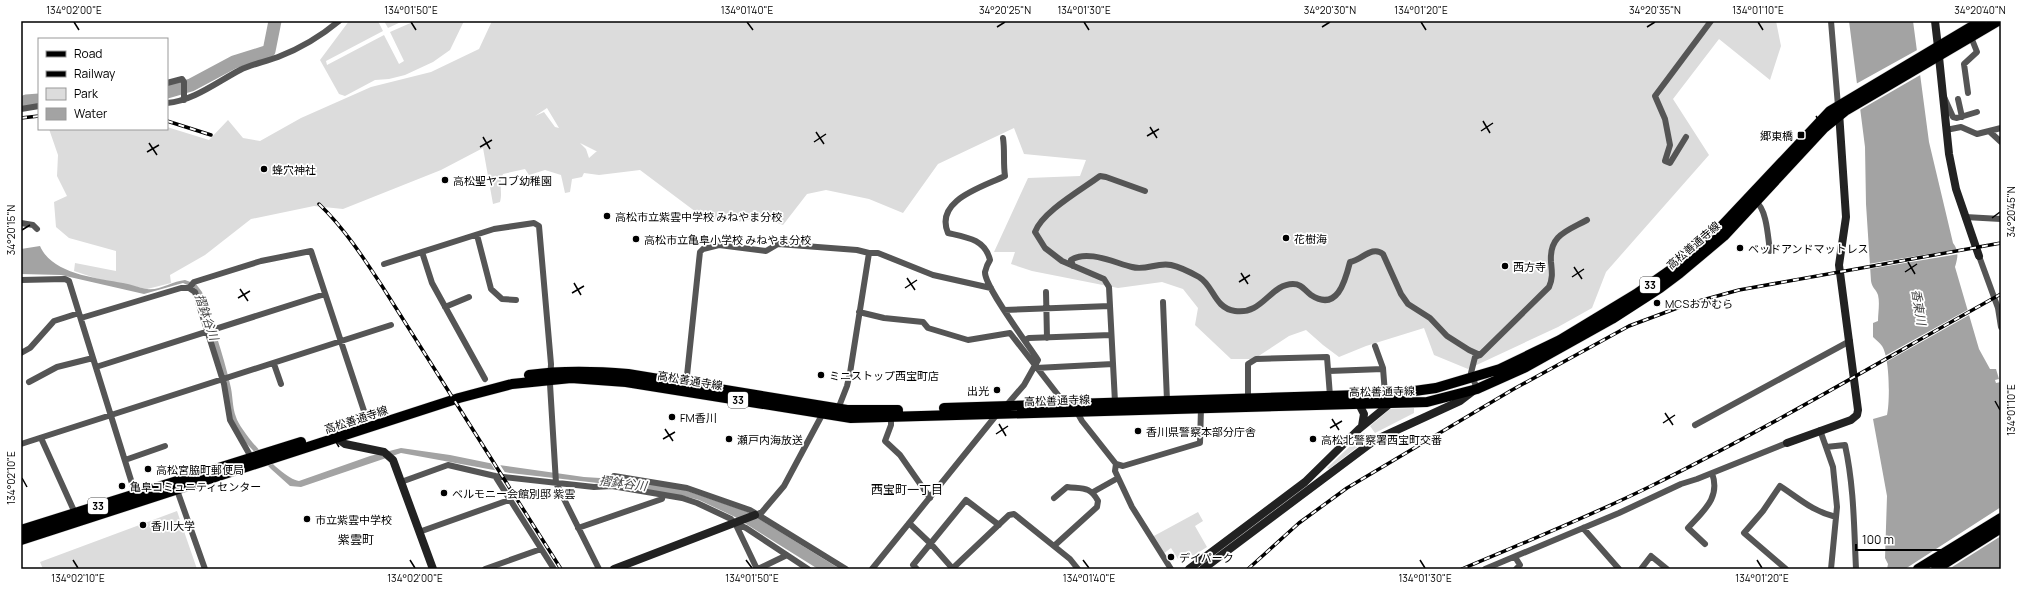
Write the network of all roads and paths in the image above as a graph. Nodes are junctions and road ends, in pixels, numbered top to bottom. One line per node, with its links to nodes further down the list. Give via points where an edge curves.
1 (339, 21): 13 (street, via 297,48 241,70)
2 (1711, 21): 23 (street, via 1655,96 1665,119 1670,145 1666,161 1670,163)
3 (1831, 21): 16 (street)
4 (1935, 21): 8 (street)
5 (1981, 21): 8 (main road, 高松善通寺線 / 33)
6 (1998, 21): 7 (main road, 高松善通寺線 / 33)
7 (1972, 37): 8 (main road, 高松善通寺線 / 33); 11 (street, via 1977,52 1964,64)
8 (1937, 53): 10 (street); 16 (main road, 高松善通寺線 / 33)
9 (168, 82): 13 (street, via 182,79)
10 (1941, 92): 19 (street, via 1953,117); 21 (street)
11 (1968, 93)
12 (1958, 99): 19 (street)
13 (184, 100): 14 (street)
14 (168, 103)
15 (38, 106): 17 (street)
16 (1841, 108): 27 (main road, 高松善通寺線 / 33); 61 (street, via 1846,217 1839,266); 74 (main road, 高松善通寺線 / 33, via 1825,116 1718,230 1656,281 1543,350)
17 (21, 109)
18 (1977, 112): 19 (street)
19 (1962, 116)
20 (2001, 128): 22 (street)
21 (1946, 130): 22 (street, via 1962,128 1977,134); 28 (street, via 1956,189)
22 (1989, 131): 25 (street)
23 (1686, 137)
24 (1003, 138): 42 (street, via 1005,176 959,198 946,214 945,222 948,233 971,238 984,247 990,260 985,272)
25 (2001, 142)
26 (1145, 191): 39 (street, via 1100,176 1045,216 1035,232 1045,248)
27 (1756, 202): 34 (street, via 1765,218); 80 (main road, 高松善通寺線 / 33, via 1703,255 1660,288 1546,357)
28 (1965, 217): 29 (street); 37 (street)
29 (2001, 219)
30 (1587, 220): 65 (street, via 1560,235 1552,245 1553,278 1549,287)
31 (21, 224): 32 (street, via 32,225)
32 (37, 229)
33 (477, 234): 35 (street); 46 (street, via 490,289 502,299); 73 (street, via 534,223 540,228)
34 (1770, 251)
35 (422, 252): 38 (street); 48 (street, via 432,283)
36 (869, 253): 42 (street, via 878,253 933,275); 53 (street); 79 (street, via 778,244 766,251 719,245 703,249 700,252)
37 (1979, 256): 50 (street)
38 (384, 264)
39 (1073, 266): 49 (street, via 1104,279 1109,287); 65 (street, via 1071,260 1077,256 1093,256 1134,268 1146,269 1156,264 1170,265 1201,278 1222,306 1234,311 1247,311 1258,307 1282,286 1293,284 1302,286 1317,299 1332,298 1343,286 1350,262 1374,250 1380,251 1408,304 1430,318 1447,336)
40 (21, 280): 54 (street, via 70,281)
41 (191, 286): 44 (street, via 261,261 311,251); 54 (street); 57 (street)
42 (991, 288): 52 (street)
43 (1046, 292): 51 (street)
44 (325, 294): 57 (street); 62 (street)
45 (469, 297): 48 (street)
46 (516, 300)
47 (1163, 302): 84 (street)
48 (444, 306): 76 (street)
49 (1110, 306): 51 (street); 58 (street)
50 (1999, 307): 56 (street)
51 (1046, 309): 52 (street); 59 (street)
52 (1004, 310): 60 (street)
53 (859, 312): 70 (street, via 884,318 923,322 928,328 968,340 1010,333); 91 (street, via 849,380)
54 (80, 316): 64 (street, via 54,321 30,348); 66 (street)
55 (391, 325): 62 (street)
56 (2001, 327)
57 (210, 330): 69 (street); 75 (street)
58 (1111, 335): 59 (street); 68 (street)
59 (1047, 338): 60 (street)
60 (1025, 340): 70 (street, via 1038,360)
61 (1850, 341): 98 (street); 100 (street, via 1857,415 1850,420)
62 (341, 342): 67 (street); 96 (street)
63 (1375, 346): 71 (street)
64 (21, 353)
65 (1480, 355): 74 (street, via 1476,357 1472,366 1471,373)
66 (93, 358): 69 (street); 77 (street, via 57,368)
67 (274, 364): 75 (street); 78 (street)
68 (1113, 364): 70 (street); 85 (street)
69 (96, 367): 95 (street)
70 (1036, 368): 87 (street, via 1062,400); 92 (street)
71 (1383, 368): 72 (street); 82 (street)
72 (1329, 371): 83 (street); 86 (street, via 1328,360 1324,357 1253,360 1248,364)
73 (550, 376): 79 (main road, 高松善通寺線 / 33, via 604,372); 101 (main road, 高松善通寺線 / 33, via 510,378 484,384); 114 (street)
74 (1474, 378): 80 (street); 81 (main road, 高松善通寺線 / 33)
75 (226, 379): 95 (street); 107 (street, via 230,420)
76 (485, 379)
77 (29, 382)
78 (281, 384)
79 (686, 387): 91 (main road, 高松善通寺線 / 33); 94 (main road, 高松善通寺線 / 33)
80 (1477, 389): 89 (main road, 高松善通寺線 / 33, via 1427,402); 157 (street, via 1460,401 1375,440)
81 (1408, 393): 82 (main road, 高松善通寺線 / 33); 89 (street)
82 (1385, 394): 83 (main road, 高松善通寺線 / 33)
83 (1330, 396): 86 (main road, 高松善通寺線 / 33)
84 (1167, 401): 85 (main road, 高松善通寺線 / 33); 86 (main road, 高松善通寺線 / 33)
85 (1115, 402): 87 (main road, 高松善通寺線 / 33)
86 (1248, 402): 88 (main road, 高松善通寺線 / 33); 90 (main road, 高松善通寺線 / 33)
87 (1062, 404): 92 (main road, 高松善通寺線 / 33)
88 (1360, 404): 89 (main road, 高松善通寺線 / 33); 99 (street, via 1364,414)
89 (1390, 404): 99 (street)
90 (1200, 408): 93 (main road, 高松善通寺線 / 33); 109 (street, via 1200,443 1123,466)
91 (838, 409): 92 (main road, 高松善通寺線 / 33)
92 (1001, 410): 93 (main road, 高松善通寺線 / 33); 97 (main road, 高松善通寺線 / 33); 120 (street)
93 (1077, 412): 109 (street)
94 (822, 415): 97 (main road, 高松善通寺線 / 33, via 851,418); 124 (street, via 784,486)
95 (111, 416): 102 (street); 108 (street)
96 (366, 417)
97 (891, 417): 120 (street, via 885,441 900,455)
98 (1695, 425)
99 (1362, 426): 156 (street, via 1305,482)
100 (1820, 430): 103 (street); 106 (street)
101 (338, 434): 107 (main road, 高松善通寺線 / 33); 113 (street, via 345,444 379,450 387,454 393,460); 116 (main road, 高松善通寺線 / 33)
102 (41, 438): 104 (street); 123 (street)
103 (1787, 443): 110 (street)
104 (21, 444)
105 (165, 446): 108 (street)
106 (1826, 447): 125 (street, via 1833,467); 165 (street, via 1845,445 1851,470 1854,502)
107 (251, 457): 118 (main road, 高松善通寺線 / 33)
108 (125, 460): 118 (street)
109 (1116, 464): 112 (street)
110 (1712, 473): 131 (street, via 1680,484); 137 (street, via 1715,490 1709,504 1688,528)
111 (494, 476): 113 (street, via 448,465); 114 (street); 122 (street)
112 (1118, 478): 117 (street); 155 (street, via 1132,507)
113 (401, 482): 134 (street)
114 (556, 482): 115 (street, via 594,487); 130 (street)
115 (609, 486): 119 (street); 124 (street, via 614,476 687,488 709,494)
116 (177, 490): 135 (main road, 高松善通寺線 / 33); 142 (street)
117 (1093, 492): 121 (street, via 1067,487); 138 (street, via 1098,501 1096,507)
118 (135, 493): 123 (main road, 高松善通寺線 / 33)
119 (663, 495): 127 (street, via 697,503); 130 (street, via 662,499)
120 (930, 498): 128 (street)
121 (1054, 498)
122 (509, 500): 134 (street); 139 (street)
123 (76, 513): 133 (main road, 高松善通寺線 / 33)
124 (756, 515): 127 (street); 150 (street)
125 (1836, 517): 163 (street, via 1809,507 1780,486 1744,533); 164 (street)
126 (2001, 518): 166 (main road)
127 (737, 522): 140 (street); 147 (street); 148 (street)
128 (909, 523): 136 (street); 151 (street)
129 (999, 525): 136 (street, via 966,500); 138 (street, via 1009,515 1014,514); 153 (street)
130 (578, 528): 146 (street)
131 (1583, 528): 141 (street); 160 (street)
132 (2001, 528): 167 (main road)
133 (21, 530)
134 (419, 532): 143 (street)
135 (21, 540)
136 (931, 544): 152 (street, via 913,565); 153 (street)
137 (1705, 544)
138 (1054, 546): 154 (street, via 1070,558)
139 (541, 549): 144 (street); 145 (street)
140 (785, 556): 148 (street); 149 (street)
141 (1515, 557): 158 (street); 159 (street, via 1520,565)
142 (205, 569)
143 (433, 569)
144 (485, 569)
145 (554, 569)
146 (599, 569)
147 (614, 569)
148 (758, 569)
149 (808, 569)
150 (846, 569)
151 (872, 569)
152 (917, 569)
153 (952, 569)
154 (1078, 569)
155 (1171, 569)
156 (1189, 569)
157 (1203, 569)
158 (1485, 569)
159 (1516, 569)
160 (1619, 569)
161 (1641, 569): 162 (street, via 1652,556)
162 (1667, 569)
163 (1786, 569)
164 (1831, 569)
165 (1856, 569)
166 (1918, 569)
167 (1936, 569)

